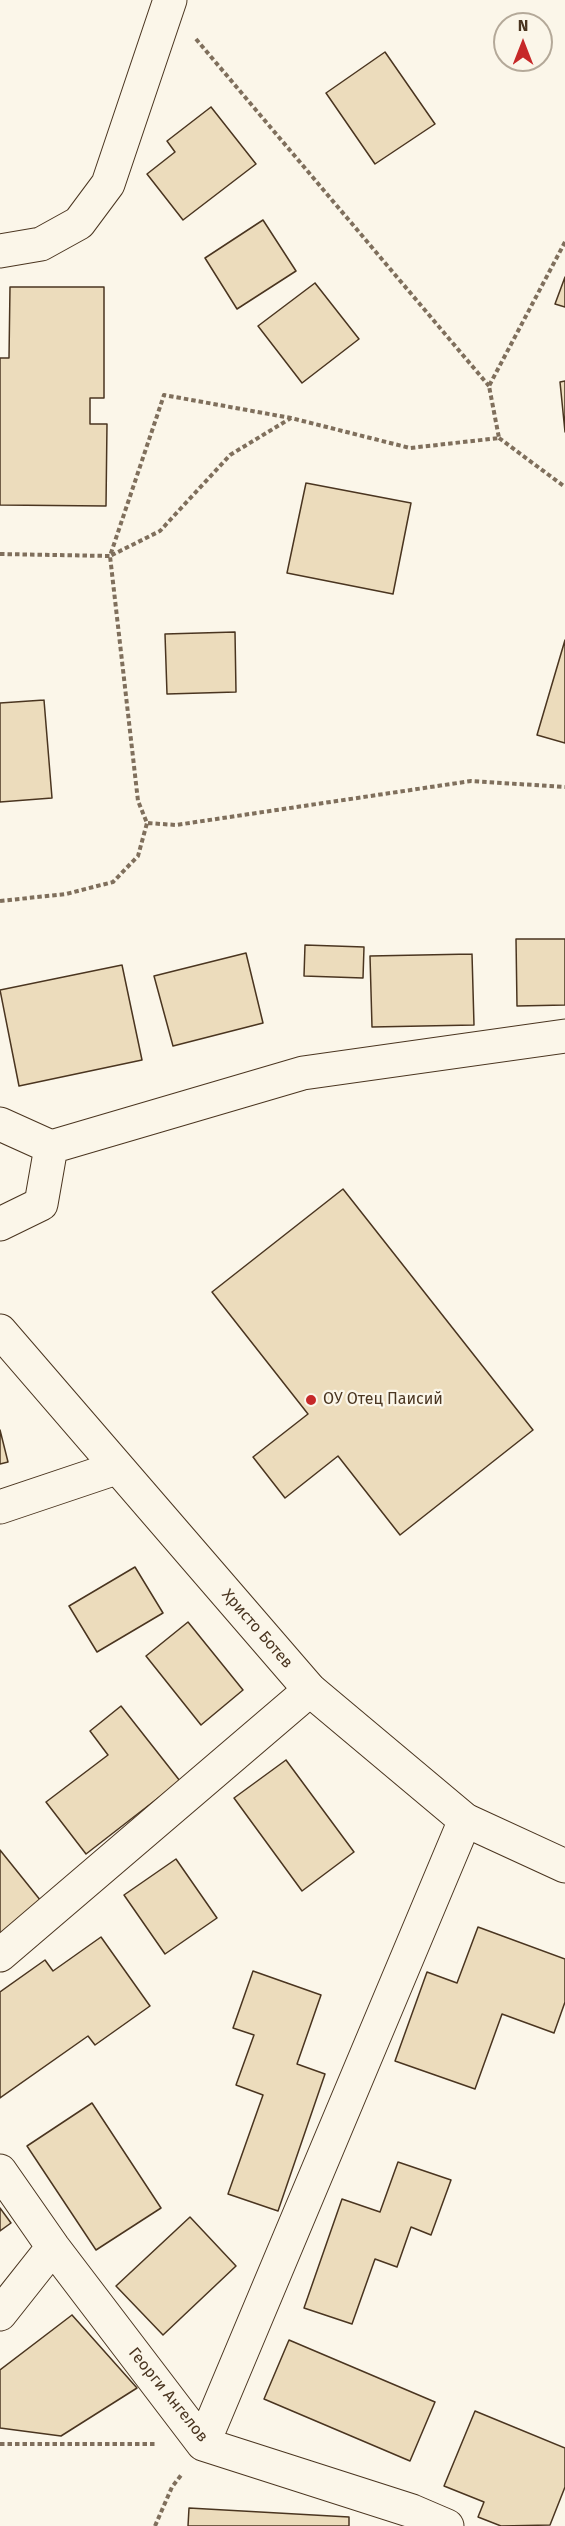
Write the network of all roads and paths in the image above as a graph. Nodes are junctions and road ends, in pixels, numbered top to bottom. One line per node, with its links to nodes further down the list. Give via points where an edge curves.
1 (169, 3): 3 (street, via 108,184 78,223 41,244); 4 (path)
2 (565, 242): 4 (path)
3 (0, 251)
4 (489, 386): 6 (path)
5 (291, 418): 6 (path, via 410,448); 9 (path, via 230,455 160,531); 9 (path, via 164,395)
6 (499, 438): 7 (path)
7 (565, 487)
8 (0, 554): 9 (path)
9 (110, 556): 11 (path, via 138,801)
10 (565, 787): 11 (path, via 471,781 176,825)
11 (147, 823): 12 (path, via 138,856 113,882 66,894)
12 (0, 901)
13 (565, 1036): 15 (street, via 303,1073)
14 (0, 1124): 15 (street)
15 (51, 1147): 16 (street, via 41,1204)
16 (0, 1224)
17 (0, 1331): 18 (street, Христо Ботев)
18 (116, 1468): 19 (street); 20 (street, Христо Ботев)
19 (0, 1507)
20 (310, 1690): 21 (street, Христо Ботев); 23 (street)
21 (465, 1820): 22 (street, Христо Ботев); 28 (street)
22 (565, 1866)
23 (0, 1955)
24 (0, 2171): 25 (street, Георги Ангелов)
25 (53, 2247): 26 (street); 28 (street, Георги Ангелов)
26 (0, 2314)
27 (0, 2444): 28 (path)
28 (203, 2444): 30 (street, Георги Ангелов)
29 (172, 2487): 31 (path)
30 (415, 2519): 32 (street, Георги Ангелов)
31 (155, 2526)
32 (447, 2526)

